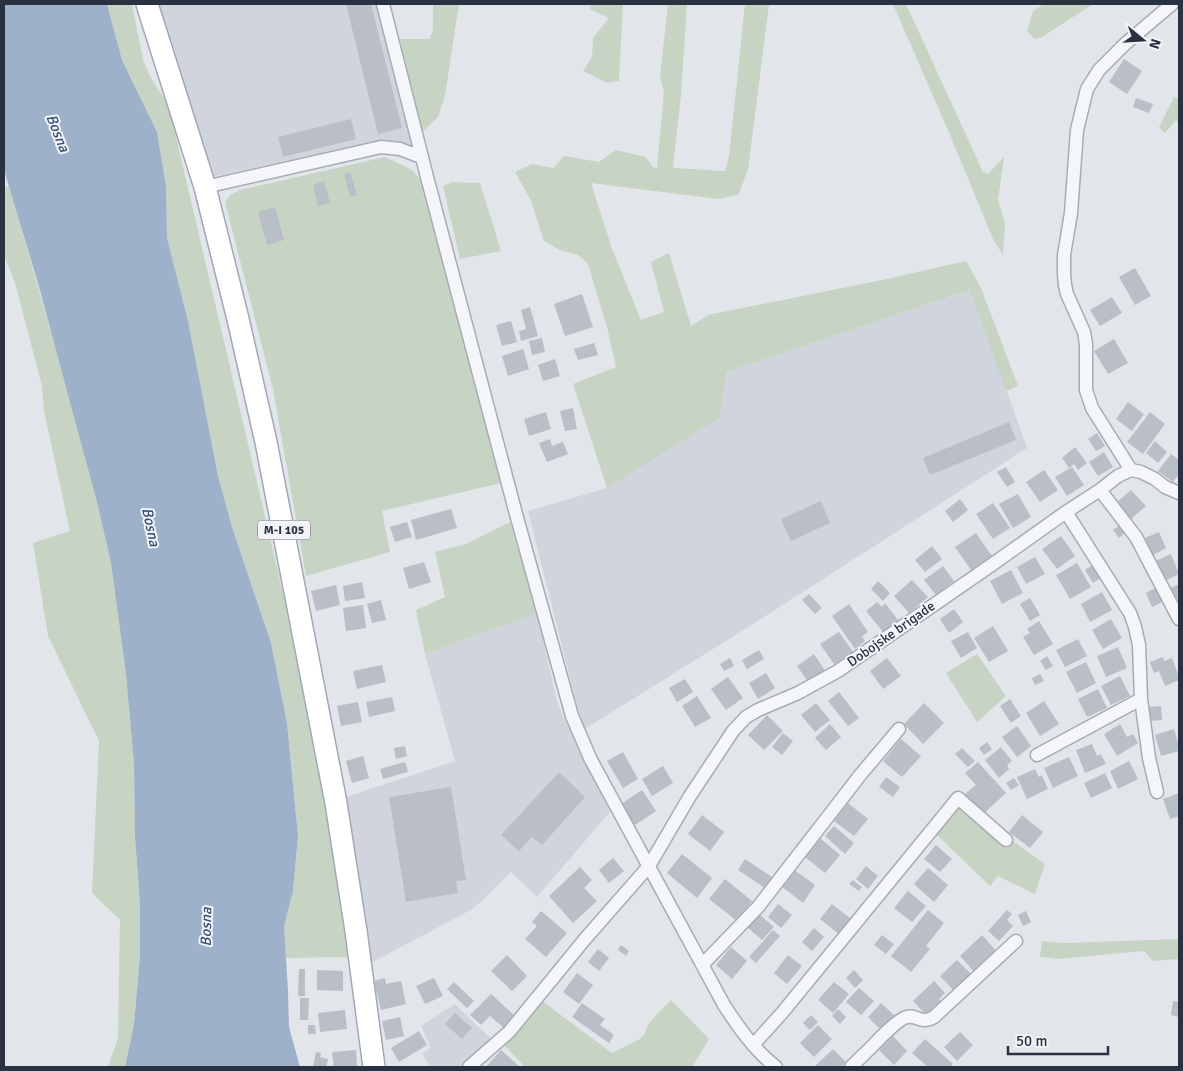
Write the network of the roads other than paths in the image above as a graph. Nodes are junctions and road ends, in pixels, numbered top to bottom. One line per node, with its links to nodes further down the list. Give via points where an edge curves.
1 (147, 4): 5 (main road, M-I 105)
2 (383, 4): 4 (street)
3 (1172, 4): 6 (street, via 1099,70 1087,89 1077,130 1064,255 1065,285 1086,344 1086,390 1092,408)
4 (421, 157): 5 (street, via 381,147); 16 (street, via 572,716 591,760)
5 (205, 187): 20 (main road, M-I 105, via 266,442 295,585 338,813)
6 (1131, 470): 7 (street, Dobojske brigade); 8 (street, via 1148,475)
7 (1100, 490): 9 (street, Dobojske brigade); 10 (street, via 1136,537)
8 (1179, 493)
9 (1066, 512): 11 (street, via 1130,613 1139,645); 16 (street, Dobojske brigade, via 838,671 746,717 701,780)
10 (1179, 619)
11 (1141, 699): 13 (street); 14 (street)
12 (898, 730): 18 (street, via 758,907)
13 (1037, 755)
14 (1157, 792)
15 (1006, 840): 19 (street, via 958,798)
16 (649, 866): 18 (street); 21 (street, Dobojske brigade, via 509,1032)
17 (1016, 941): 23 (street, via 934,1017 923,1021 914,1017 904,1018)
18 (703, 964): 19 (street, via 724,1005)
19 (753, 1044): 22 (street)
20 (374, 1067)
21 (469, 1067)
22 (776, 1067)
23 (851, 1067)

